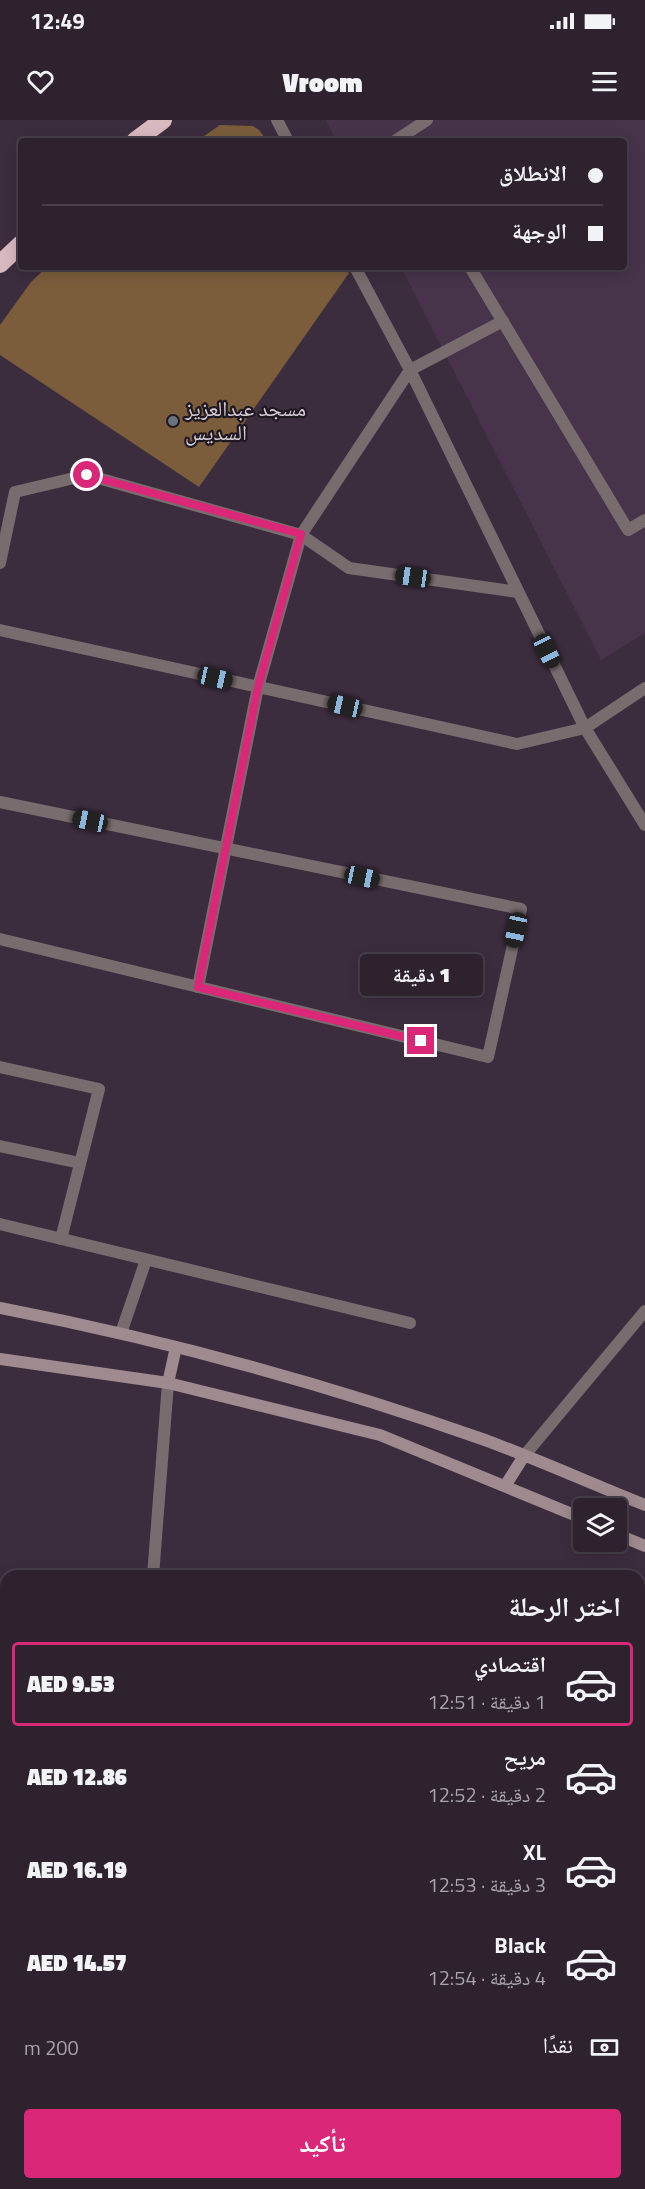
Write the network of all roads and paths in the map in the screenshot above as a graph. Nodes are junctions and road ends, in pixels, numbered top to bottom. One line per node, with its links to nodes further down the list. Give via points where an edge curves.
1 (163, 120): 4 (highway)
2 (277, 120): 5 (street)
3 (427, 120): 6 (street)
4 (139, 138)
5 (286, 138)
6 (399, 138)
7 (18, 247): 8 (highway)
8 (0, 264)
9 (357, 270): 12 (street)
10 (472, 270): 11 (street)
11 (503, 321): 12 (street); 13 (street, via 628,530)
12 (410, 370): 14 (street); 16 (street)
13 (645, 520)
14 (301, 534): 15 (street, via 87,475 15,492); 16 (street, via 350,568); 18 (street)
15 (0, 563)
16 (518, 592): 20 (street)
17 (0, 630): 18 (street)
18 (258, 687): 20 (street, via 517,744); 23 (street)
19 (645, 688): 20 (street)
20 (585, 728): 22 (street)
21 (0, 802): 23 (street)
22 (645, 825)
23 (225, 849): 25 (street); 25 (street, via 521,909 488,1057)
24 (0, 939): 25 (street)
25 (198, 987)
26 (0, 1066): 28 (street, via 99,1089)
27 (0, 1146): 28 (street)
28 (80, 1163): 30 (street)
29 (0, 1224): 30 (street)
30 (61, 1239): 31 (street)
31 (146, 1260): 34 (street); 35 (street)
32 (0, 1308): 35 (street)
33 (645, 1311): 39 (street)
34 (410, 1323)
35 (121, 1333): 36 (street)
36 (176, 1347): 38 (street); 39 (street, via 303,1380)
37 (0, 1359): 38 (street)
38 (168, 1383): 40 (street, via 380,1435); 45 (street)
39 (524, 1456): 40 (street); 41 (street)
40 (506, 1486): 42 (street)
41 (645, 1505)
42 (573, 1514)
43 (627, 1539): 44 (street)
44 (645, 1546)
45 (153, 1570)

